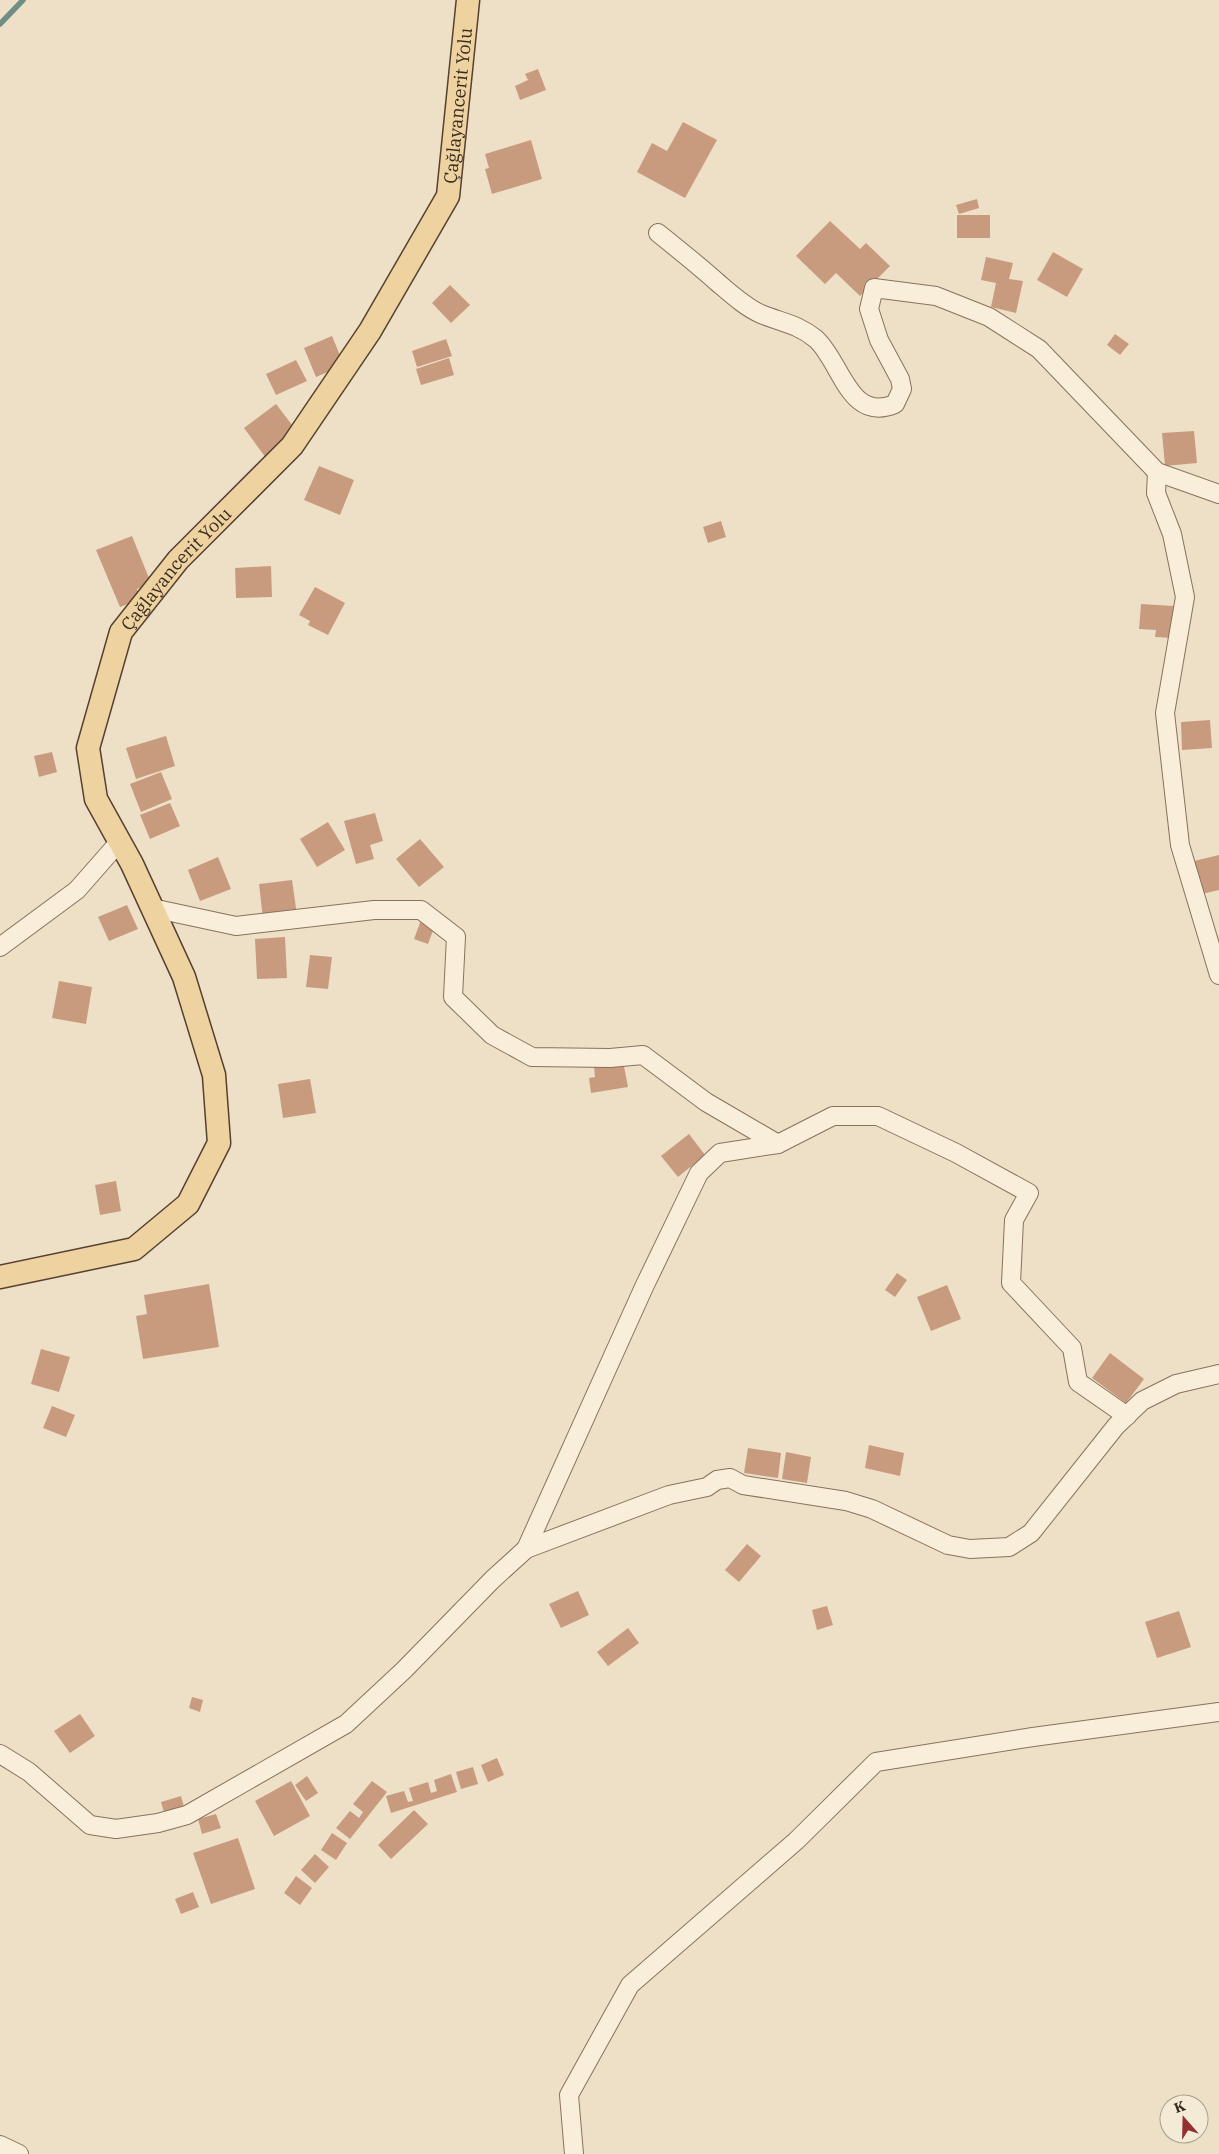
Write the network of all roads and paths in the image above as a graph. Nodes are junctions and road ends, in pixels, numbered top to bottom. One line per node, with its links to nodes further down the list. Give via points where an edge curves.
1 (468, 0): 5 (main road, Çağlayancerit Yolu, via 448,196 370,331 292,446 178,560 121,632 88,748 96,799)
2 (658, 232): 3 (street, via 760,314 795,325 815,338 834,362 855,399 874,409 895,404 902,389 879,340 869,309 874,288 936,296 989,317 1039,349)
3 (1157, 472): 4 (street); 8 (street, via 1156,493 1172,534 1186,597 1165,713 1180,845)
4 (1219, 494)
5 (120, 841): 6 (main road, Çağlayancerit Yolu); 7 (street, via 77,890)
6 (152, 908): 9 (street, via 236,926 374,910 421,910 456,938 454,997 492,1035 532,1057 643,1055 706,1102); 10 (main road, Çağlayancerit Yolu, via 184,977 214,1075 219,1143 188,1204 134,1249)
7 (0, 947)
8 (1219, 975)
9 (778, 1144): 12 (street, via 833,1116 878,1116 1029,1193 1014,1220 1011,1283 1072,1348 1078,1382); 13 (street, via 720,1153 699,1173)
10 (0, 1278)
11 (1219, 1374): 12 (street, via 1176,1384 1142,1401)
12 (1127, 1416): 13 (street, via 1031,1533 1009,1547 970,1549 948,1545 872,1509 846,1501 743,1485 730,1478 669,1495)
13 (526, 1549): 15 (street, via 346,1724 187,1815 116,1829 90,1825 29,1772)
14 (1219, 1712): 18 (street, via 876,1762 796,1841 630,1985 569,2096)
15 (0, 1754)
16 (0, 2145): 17 (street)
17 (18, 2154)
18 (574, 2154)

